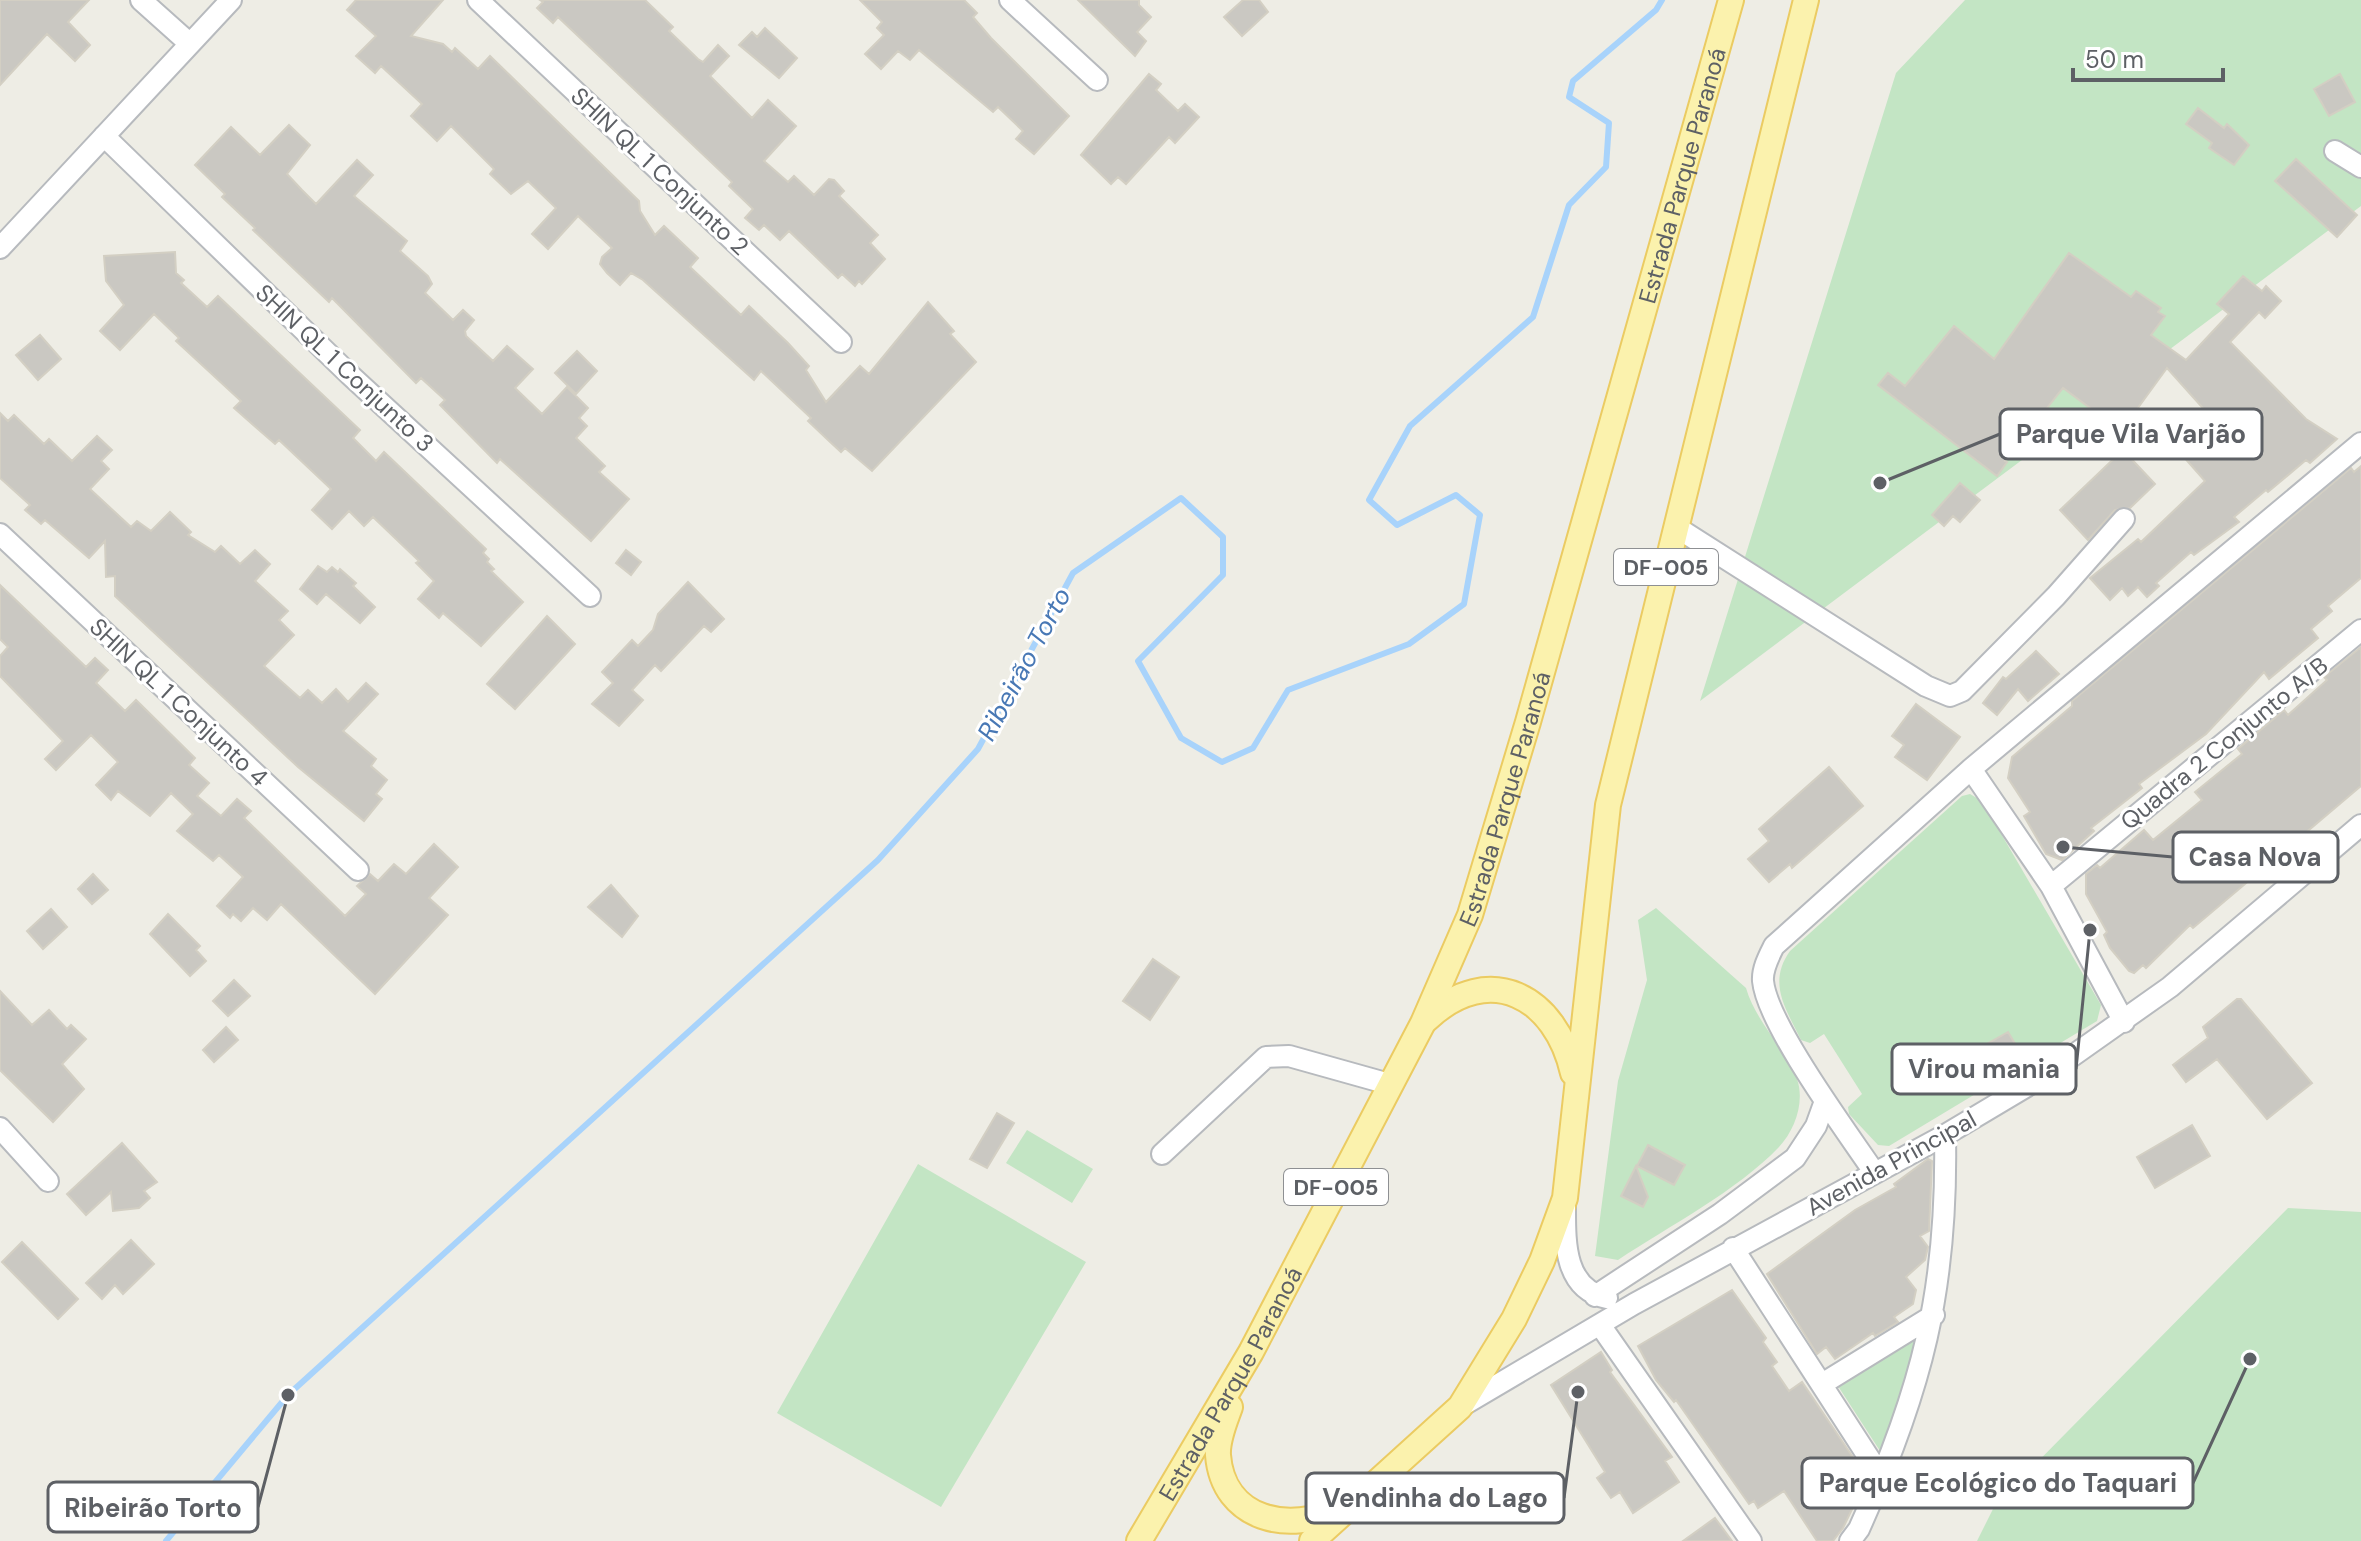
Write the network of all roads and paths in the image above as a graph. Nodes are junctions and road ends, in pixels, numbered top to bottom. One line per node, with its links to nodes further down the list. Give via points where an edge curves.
1 (141, 0): 7 (street)
2 (231, 0): 7 (street)
3 (478, 0): 13 (street, SHIN QL 1 Conjunto 2)
4 (1010, 0): 8 (street)
5 (1731, 0): 25 (main road, Estrada Parque Paranoá / DF-005, via 1474,903)
6 (1806, 0): 16 (main road, DF-005)
7 (189, 43): 9 (street)
8 (1097, 80)
9 (104, 136): 12 (street); 18 (street, SHIN QL 1 Conjunto 3, via 350,375)
10 (2335, 151): 11 (street)
11 (2361, 167)
12 (0, 248)
13 (841, 342)
14 (2360, 447): 20 (street)
15 (2124, 519): 16 (street, via 2056,596 1962,691 1950,696 1926,686)
16 (1676, 527): 27 (main road, DF-005, via 1608,805)
17 (0, 534): 22 (street, SHIN QL 1 Conjunto 4)
18 (590, 596)
19 (2361, 630): 23 (street, Quadra 2 Conjunto A/B)
20 (1971, 769): 23 (street); 28 (street, via 1793,926 1768,958 1762,978 1768,1003)
21 (2361, 825): 24 (street, Avenida Principal)
22 (358, 870)
23 (2051, 886): 24 (street)
24 (2124, 1022): 30 (street, Avenida Principal)
25 (1423, 1023): 26 (main road, Estrada Parque Paranoá / DF-005); 27 (main road, via 1456,997 1500,991 1523,997 1559,1030)
26 (1389, 1084): 31 (street, via 1289,1056 1266,1057); 40 (main road, Estrada Parque Paranoá / DF-005)
27 (1577, 1091): 34 (main road, DF-005)
28 (1825, 1101): 32 (street); 36 (street, via 1795,1158)
29 (0, 1128): 33 (street)
30 (1945, 1135): 32 (street, Avenida Principal); 38 (street, via 1945,1225)
31 (1162, 1154)
32 (1874, 1172): 35 (street, Avenida Principal)
33 (48, 1181)
34 (1565, 1198): 36 (street, via 1565,1249 1577,1280); 42 (main road, DF-005, via 1514,1319)
35 (1733, 1248): 37 (street, Avenida Principal); 41 (street)
36 (1595, 1296): 37 (street)
37 (1634, 1304): 39 (street, Avenida Principal)
38 (1934, 1315): 41 (street); 43 (street, via 1918,1383)
39 (1600, 1325): 42 (street, Avenida Principal); 47 (street)
40 (1251, 1352): 44 (main road, via 1218,1453 1224,1481 1236,1499 1279,1523 1321,1518); 45 (main road, Estrada Parque Paranoá / DF-005)
41 (1822, 1384): 43 (street)
42 (1460, 1407): 44 (main road, DF-005)
43 (1882, 1478): 48 (street)
44 (1368, 1493): 46 (main road, DF-005)
45 (1139, 1541)
46 (1312, 1541)
47 (1751, 1541)
48 (1850, 1541)

